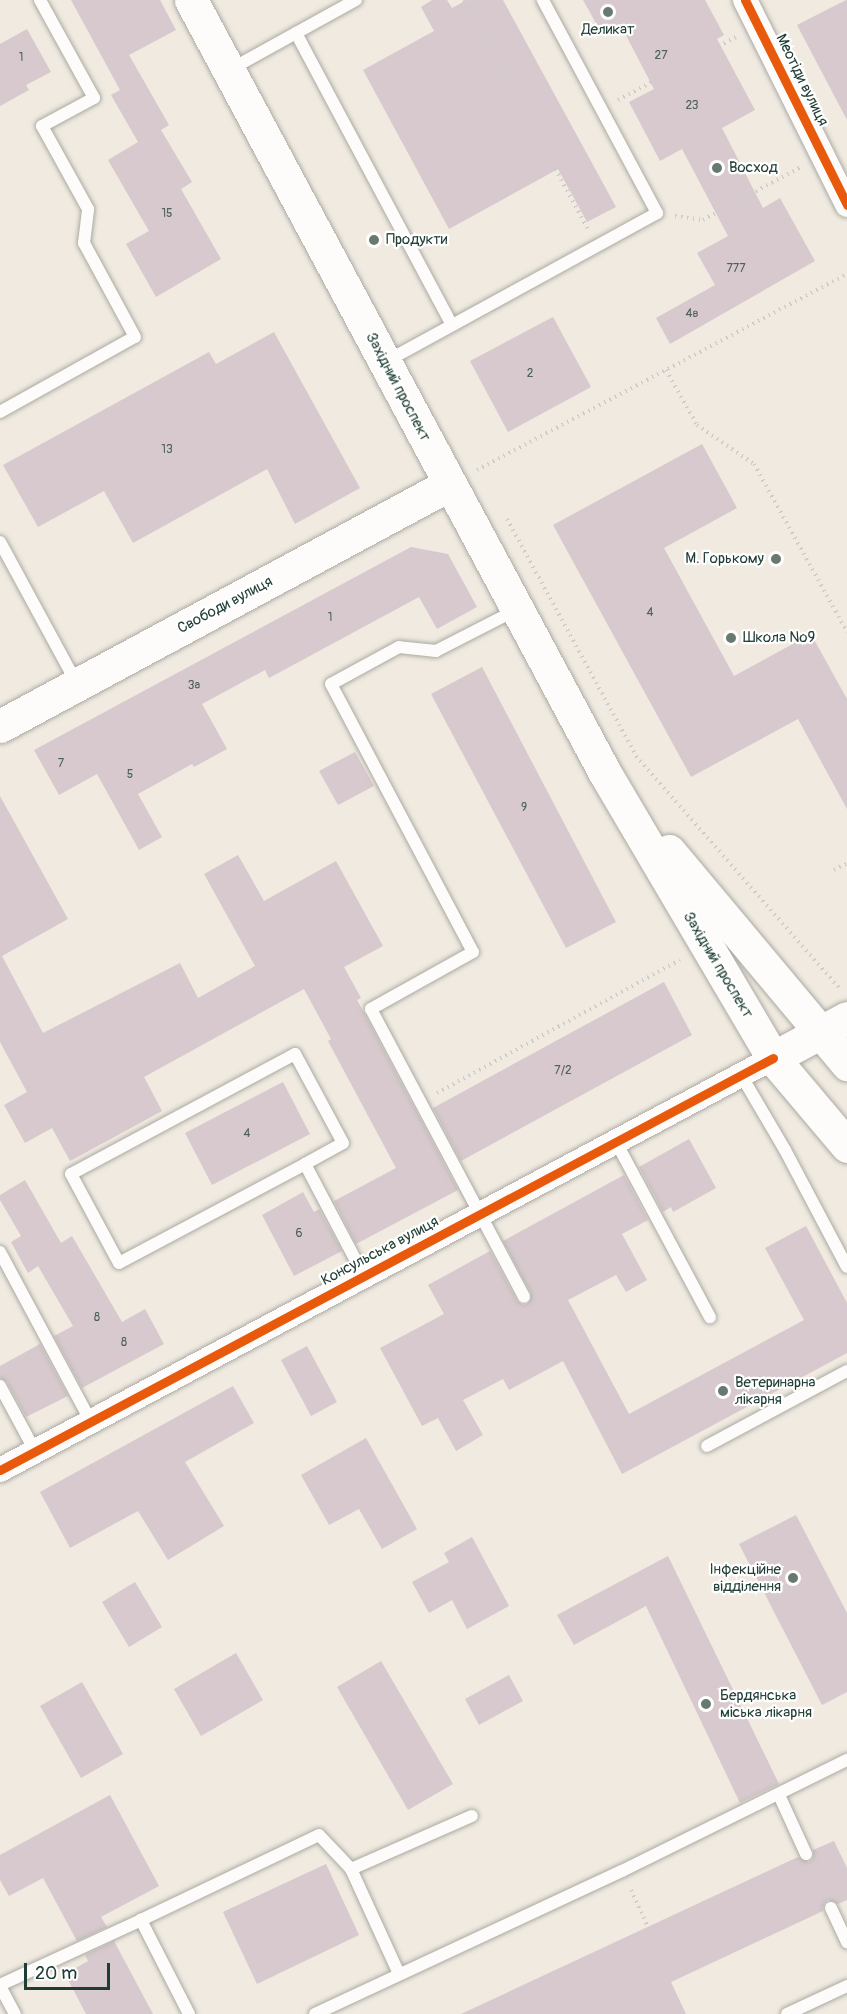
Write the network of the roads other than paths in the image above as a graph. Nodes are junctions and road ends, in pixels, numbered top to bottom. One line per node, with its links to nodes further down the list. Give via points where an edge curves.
1 (40, 0): 11 (lane, via 94,98 42,126 88,209 84,243 135,338)
2 (191, 0): 7 (main road, Західний проспект)
3 (356, 0): 6 (lane)
4 (543, 0): 9 (lane, via 657,213)
5 (745, 0): 8 (street, Меотіди вулиця)
6 (296, 33): 7 (lane); 9 (lane)
7 (228, 70): 10 (main road, Західний проспект)
8 (847, 205)
9 (452, 325): 10 (lane)
10 (385, 362): 12 (main road, Західний проспект)
11 (0, 412)
12 (450, 484): 14 (main road, Західний проспект); 15 (main road, Свободи вулиця)
13 (0, 542): 15 (lane)
14 (517, 610): 17 (main road, Західний проспект); 25 (lane, via 436,651 399,647 331,684 473,952 372,1009)
15 (77, 685): 16 (main road, Свободи вулиця)
16 (0, 726)
17 (605, 773): 18 (main road, Західний проспект); 19 (main road, Західний проспект)
18 (835, 1013): 19 (main road); 20 (main road, Західний проспект)
19 (773, 1058): 21 (street, Консульська вулиця); 23 (main road, Західний проспект)
20 (847, 1064)
21 (741, 1075): 22 (street, Консульська вулиця); 27 (lane)
22 (616, 1142): 25 (street, Консульська вулиця); 30 (lane)
23 (847, 1146)
24 (304, 1164): 24 (lane, via 343,1143 295,1054 71,1174 119,1263); 28 (lane)
25 (480, 1214): 28 (street, Консульська вулиця); 29 (lane)
26 (0, 1252): 33 (lane)
27 (847, 1268)
28 (364, 1276): 33 (street, Консульська вулиця)
29 (524, 1297)
30 (710, 1317)
31 (847, 1371): 34 (lane)
32 (0, 1386): 35 (lane)
33 (90, 1422): 35 (street, Консульська вулиця)
34 (706, 1446)
35 (35, 1451): 36 (street, Консульська вулиця)
36 (0, 1470)
37 (847, 1760): 38 (lane)
38 (779, 1795): 40 (lane); 45 (lane)
39 (472, 1816): 41 (lane)
40 (806, 1854)
41 (351, 1869): 43 (lane, via 320,1836); 45 (lane)
42 (831, 1908): 44 (lane)
43 (141, 1920): 46 (lane); 49 (lane)
44 (847, 1942)
45 (399, 1974): 50 (lane)
46 (0, 1986): 48 (lane)
47 (847, 1986): 51 (lane)
48 (15, 2014)
49 (189, 2014)
50 (315, 2014)
51 (787, 2014)

